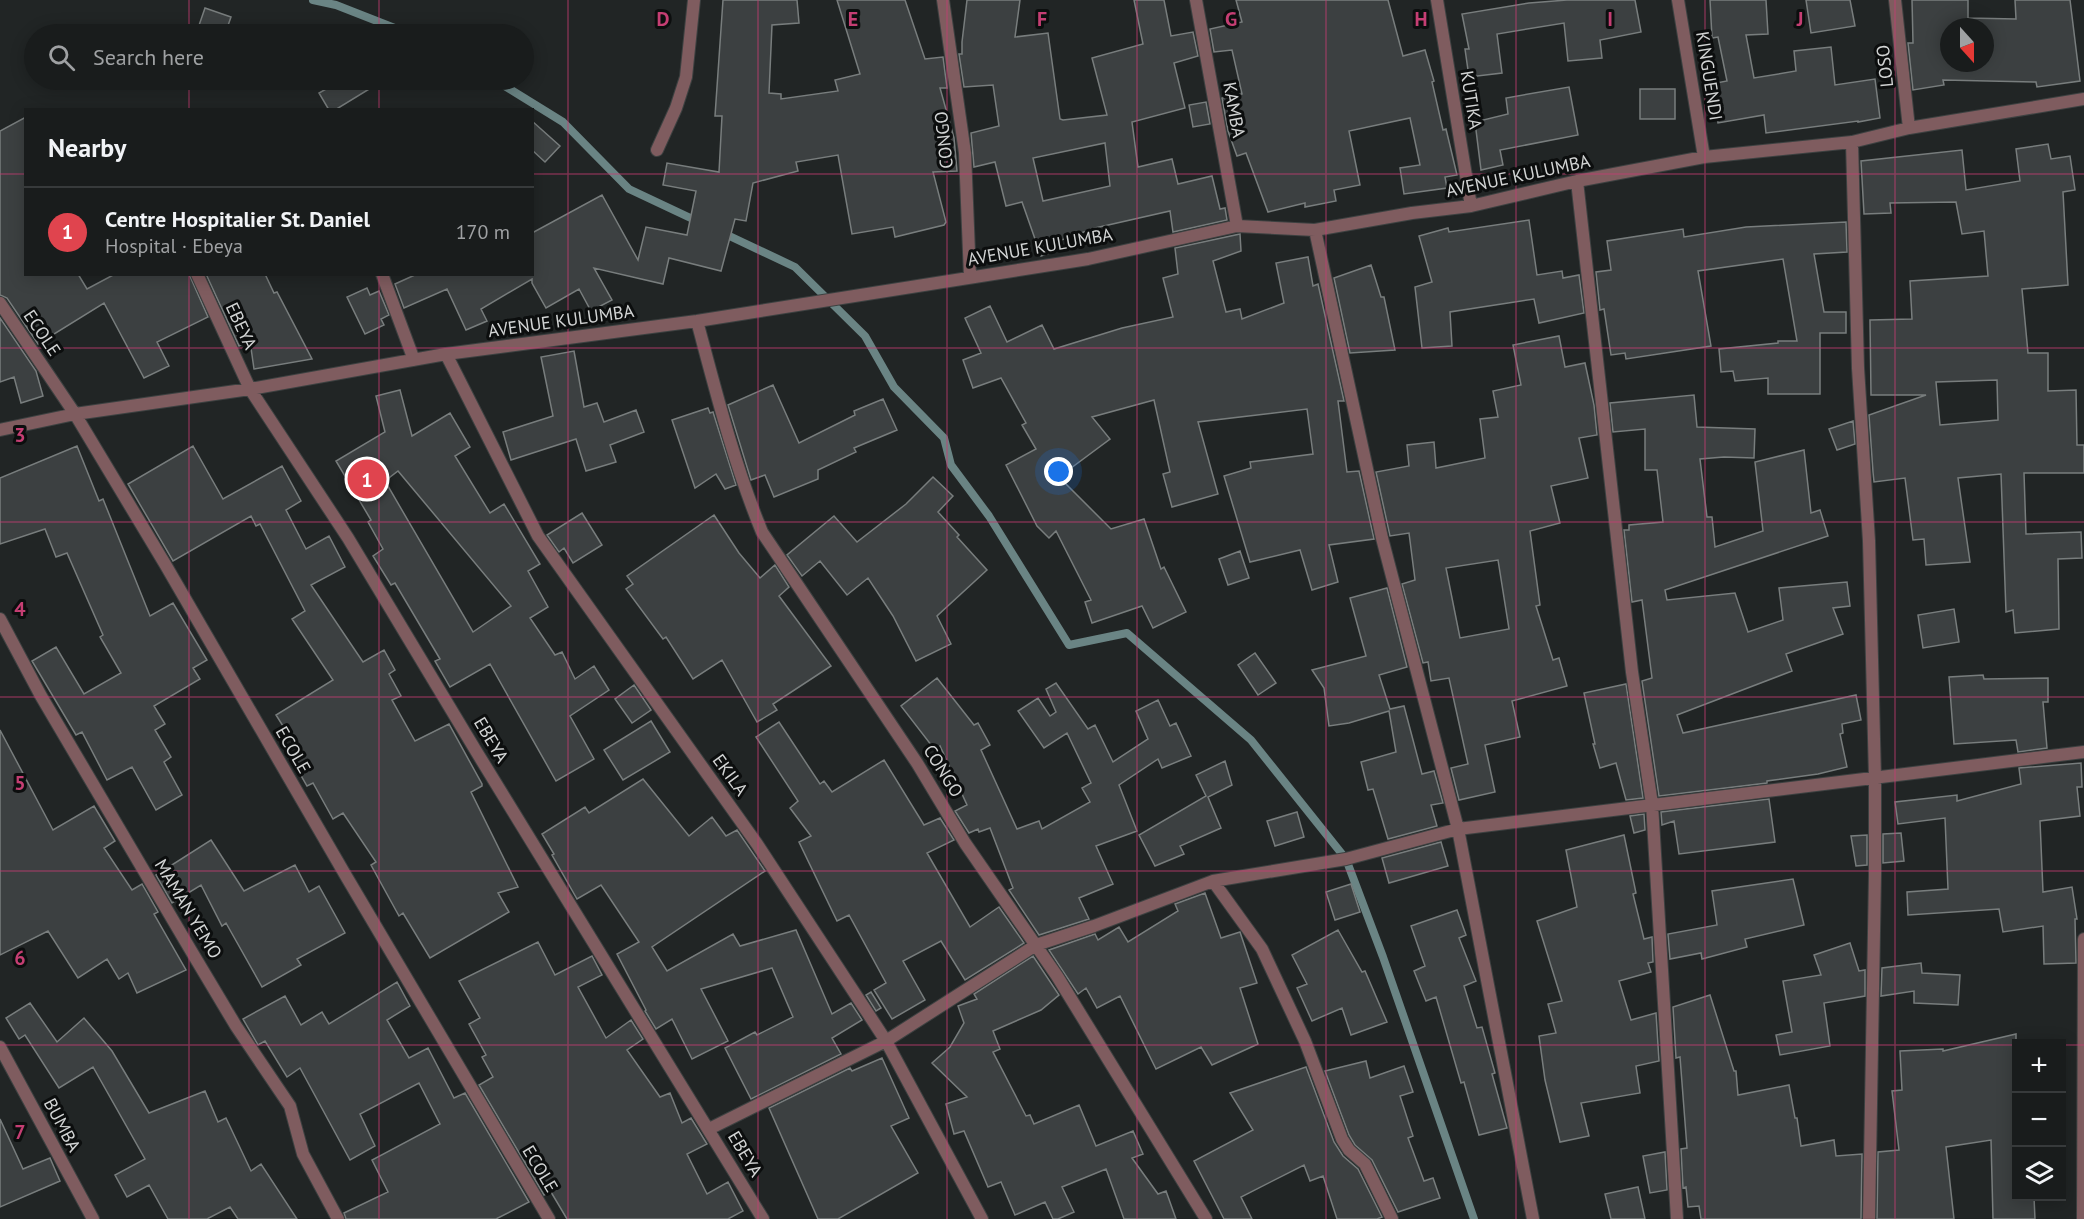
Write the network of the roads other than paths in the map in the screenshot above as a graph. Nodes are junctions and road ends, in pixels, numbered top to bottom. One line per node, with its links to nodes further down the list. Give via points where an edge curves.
1 (694, 0): 10 (street, via 686,77)
2 (943, 0): 18 (street, CONGO, via 965,153)
3 (1196, 0): 14 (street, KAMBA)
4 (1437, 0): 13 (street, KUTIKA)
5 (1678, 0): 11 (street, KINGUENDI)
6 (1896, 0): 8 (street, LOSO)
7 (2084, 99): 8 (street, AVENUE KULUMBA)
8 (1909, 128): 9 (street, AVENUE KULUMBA)
9 (1852, 142): 11 (street, AVENUE KULUMBA); 28 (street)
10 (657, 150)
11 (1704, 157): 12 (street, AVENUE KULUMBA)
12 (1577, 181): 13 (street, AVENUE KULUMBA); 29 (street, via 1632,672)
13 (1471, 206): 15 (street, AVENUE KULUMBA)
14 (1237, 225): 15 (street, AVENUE KULUMBA); 18 (street, AVENUE KULUMBA, via 1088,259)
15 (1315, 230): 30 (street, via 1382,538)
16 (198, 276): 23 (street, EBEYA)
17 (383, 276): 22 (street)
18 (970, 277): 20 (street, AVENUE KULUMBA)
19 (0, 303): 24 (street, ECOLE)
20 (697, 321): 21 (street, AVENUE KULUMBA); 33 (street, CONGO, via 723,422 762,532)
21 (447, 354): 22 (street, AVENUE KULUMBA); 34 (street, EKILA, via 538,536 757,844)
22 (414, 360): 23 (street, AVENUE KULUMBA)
23 (250, 389): 24 (street, AVENUE KULUMBA); 36 (street, EBEYA, via 348,538)
24 (75, 414): 25 (street, AVENUE KULUMBA); 39 (street, ECOLE)
25 (0, 430)
26 (0, 619): 38 (street, MAMAN YEMO, via 190,949 290,1107 303,1154)
27 (2084, 752): 28 (street)
28 (1875, 778): 29 (street); 46 (street)
29 (1652, 804): 30 (street); 45 (street)
30 (1458, 829): 31 (street, via 1346,859); 44 (street)
31 (1214, 881): 33 (street); 43 (street, via 1262,949 1305,1041 1342,1139 1365,1164)
32 (2084, 939): 47 (street)
33 (1036, 945): 34 (street); 42 (street, CONGO)
34 (886, 1041): 36 (street); 41 (street, EKILA)
35 (0, 1047): 37 (street, BUMBA)
36 (709, 1129): 40 (street, EBEYA)
37 (93, 1219)
38 (338, 1219)
39 (549, 1219)
40 (763, 1219)
41 (982, 1219)
42 (1206, 1219)
43 (1392, 1219)
44 (1533, 1219)
45 (1677, 1219)
46 (1869, 1219)
47 (2083, 1219)

